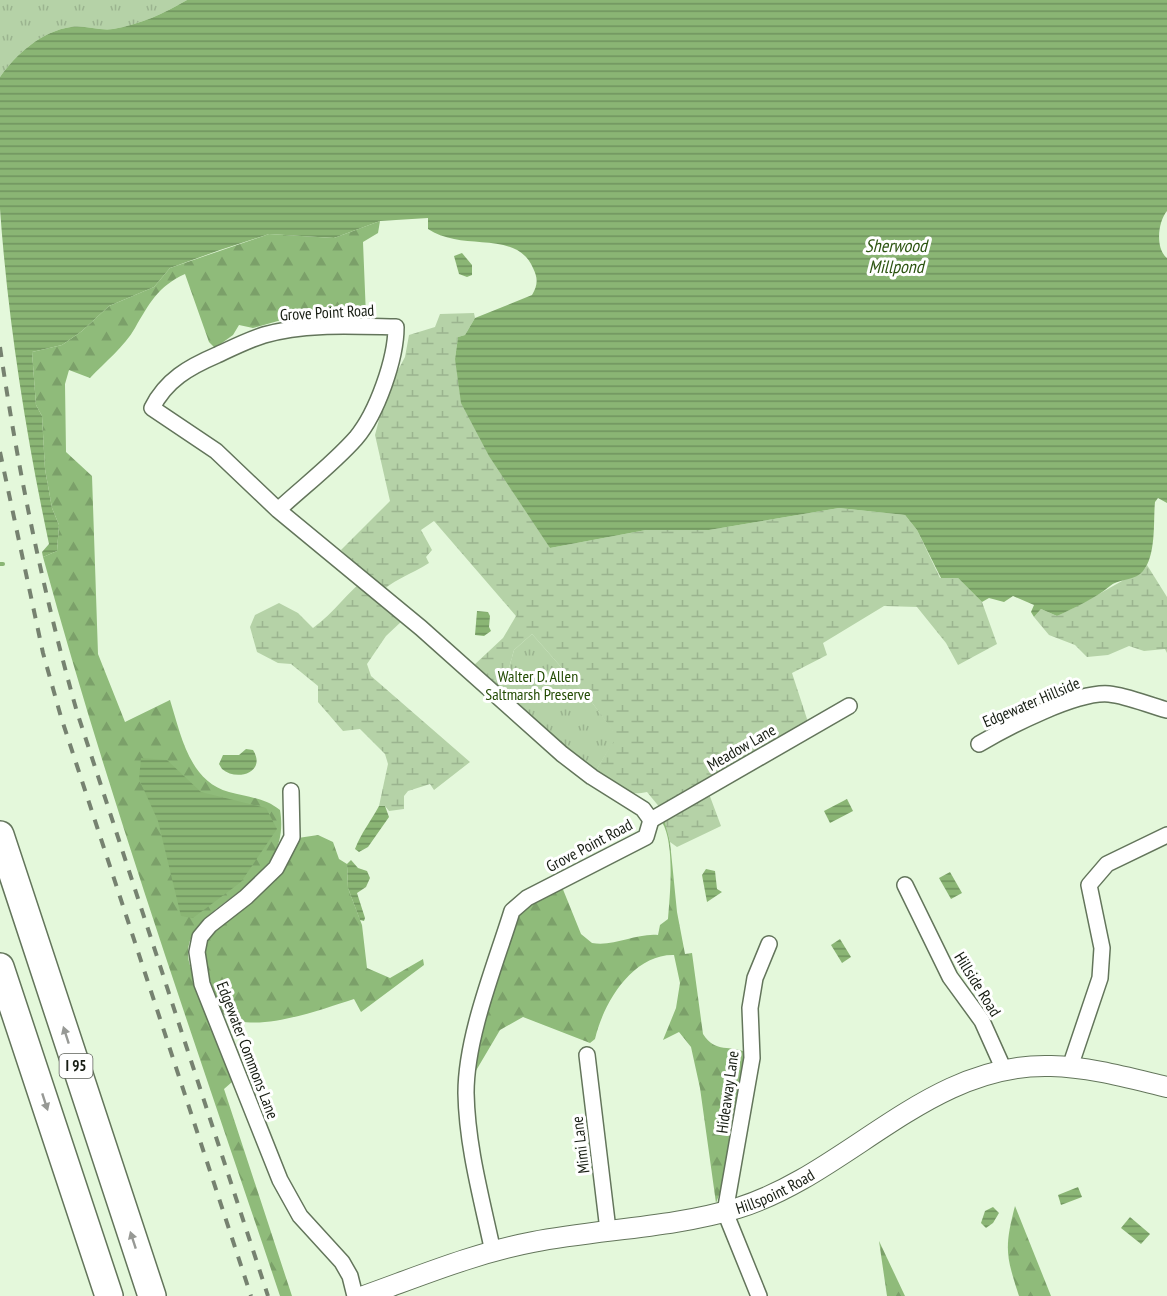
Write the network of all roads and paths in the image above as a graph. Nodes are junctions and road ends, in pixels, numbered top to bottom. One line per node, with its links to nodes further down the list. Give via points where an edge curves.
1 (278, 510): 1 (street, Grove Point Road, via 216,450 152,408 159,394 180,373 263,335 340,327 396,327 396,349 368,420 356,438); 6 (street, Grove Point Road, via 421,628 562,754 643,809)
2 (849, 706): 6 (street, Meadow Lane)
3 (1167, 710): 4 (street, Edgewater Hillside, via 1097,694 1005,729)
4 (979, 744)
5 (291, 791): 21 (street, Edgewater Commons Lane, via 292,837 276,868 210,925 200,937 197,952 202,984 280,1180 300,1216 342,1262)
6 (651, 820): 18 (street, Grove Point Road, via 646,837 527,898 512,911 473,1038 466,1092 471,1145)
7 (0, 835): 20 (highway, I 95, one-way to 7)
8 (1167, 835): 13 (street, via 1107,864 1089,885 1102,948 1100,978)
9 (905, 885): 14 (street, Hillside Road, via 950,977 981,1021)
10 (769, 944): 16 (street, Hideaway Lane, via 755,978 749,1015 752,1058)
11 (0, 967): 19 (highway, I 95, one-way to 19)
12 (587, 1055): 17 (street, Mimi Lane)
13 (1070, 1067): 14 (street, Hillspoint Road); 15 (street, Hillspoint Road)
14 (1004, 1070): 16 (street, Hillspoint Road, via 943,1092 802,1180 763,1200)
15 (1167, 1087)
16 (725, 1212): 17 (street, Hillspoint Road); 23 (street)
17 (608, 1230): 18 (street, Hillspoint Road)
18 (492, 1252): 22 (street, Hillspoint Road)
19 (108, 1296)
20 (152, 1296)
21 (355, 1296)
22 (364, 1296)
23 (759, 1296)

